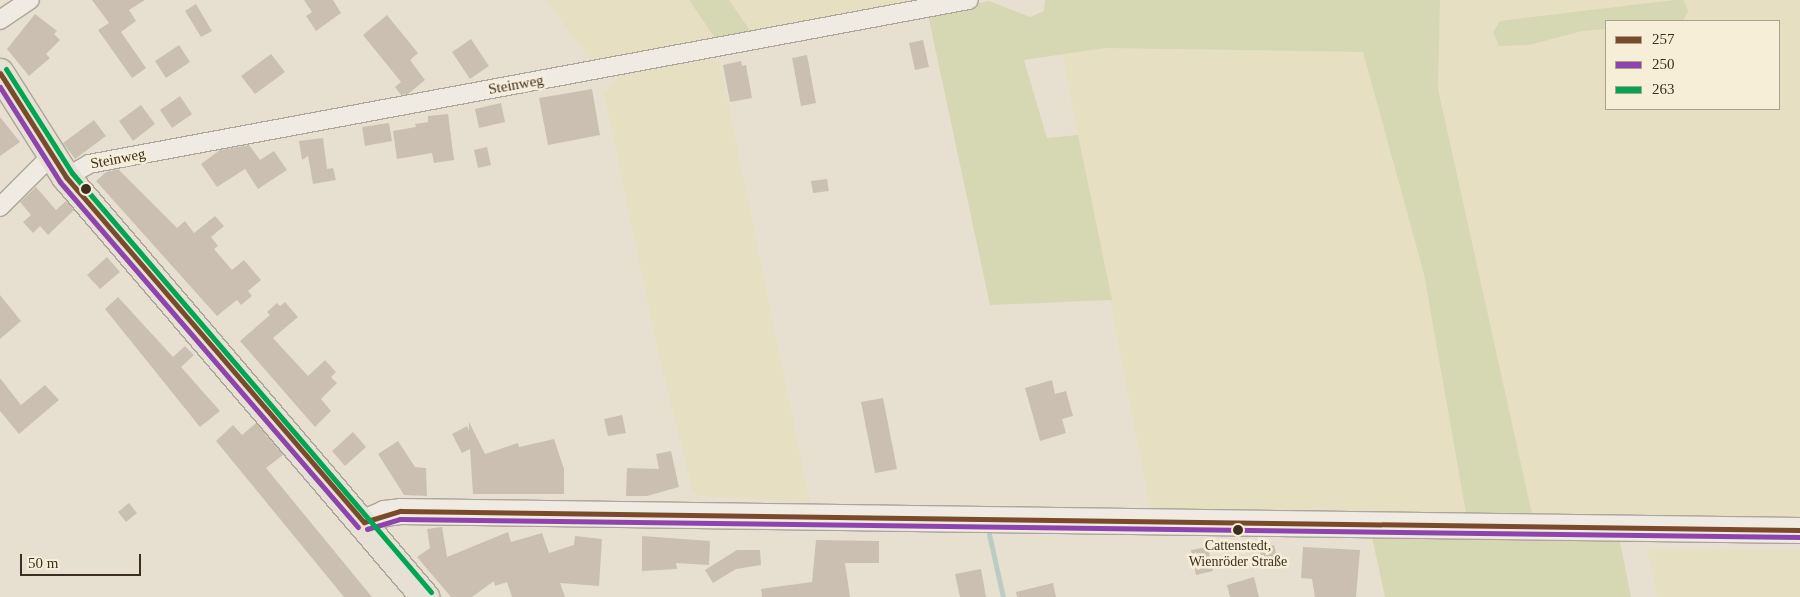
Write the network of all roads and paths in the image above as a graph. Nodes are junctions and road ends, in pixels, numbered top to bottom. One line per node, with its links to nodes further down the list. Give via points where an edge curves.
1 (30, 0): 3 (street)
2 (969, 0): 5 (street, Steinweg, via 79,167)
3 (0, 20)
4 (0, 73): 5 (main road)
5 (59, 166): 6 (street, Steinweg); 7 (main road)
6 (0, 207)
7 (364, 522): 8 (main road, via 384,513 400,511); 9 (main road)
8 (1800, 530)
9 (425, 597)

